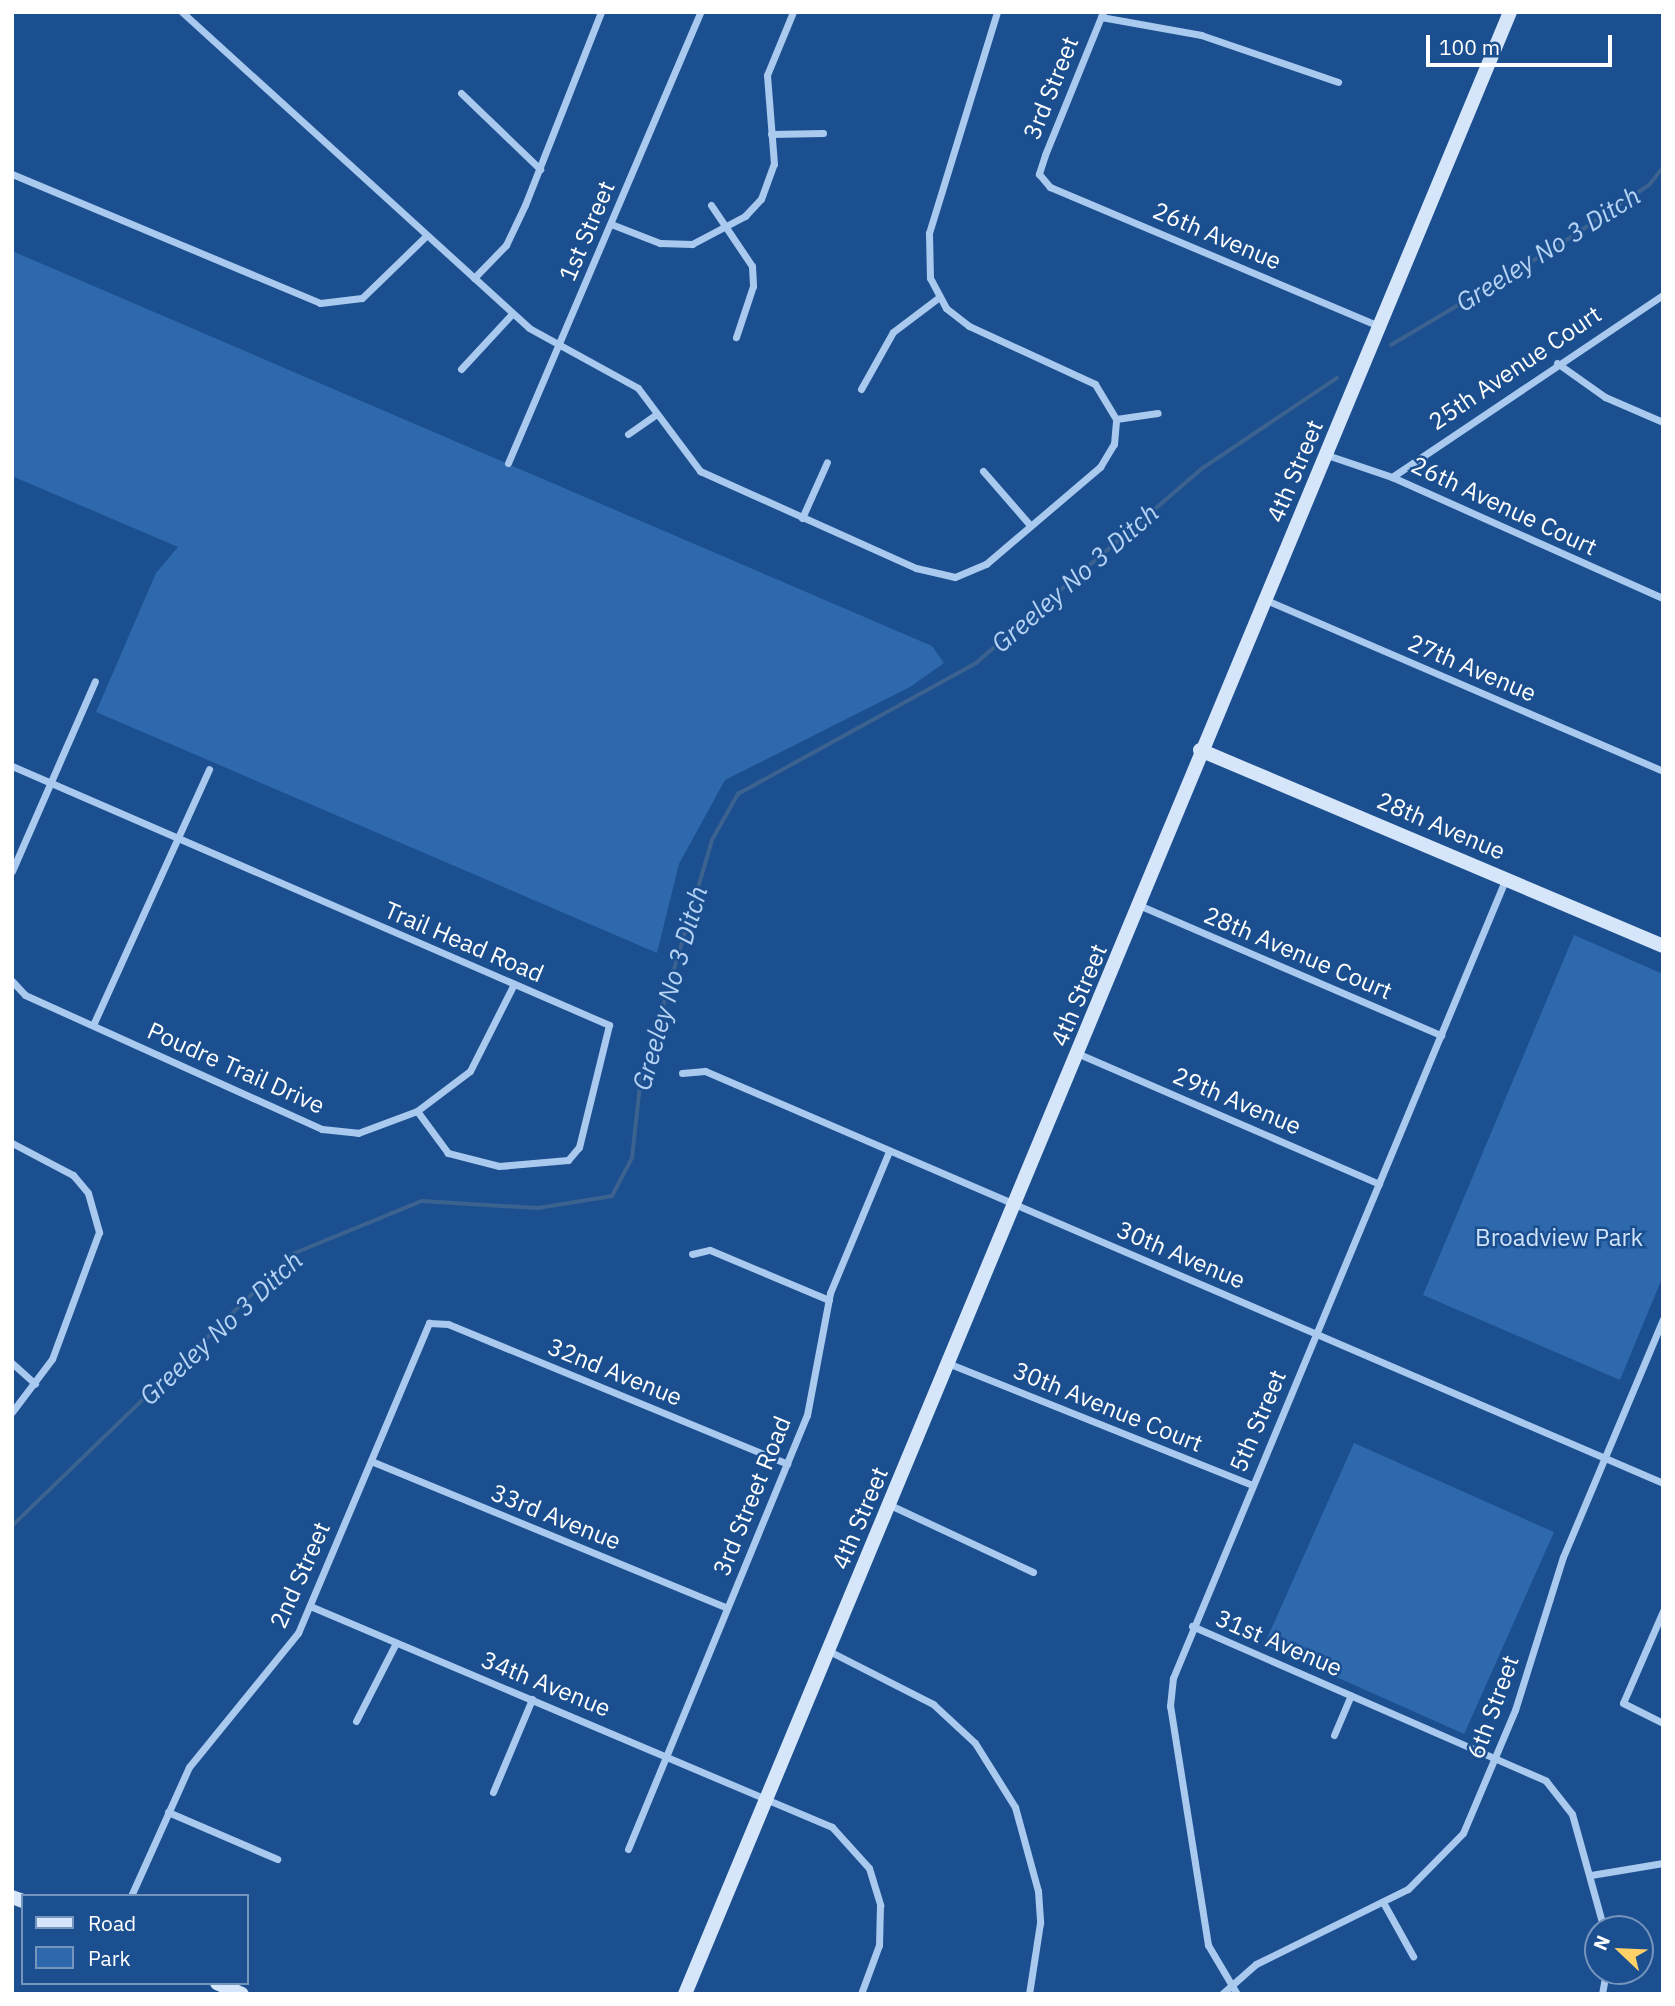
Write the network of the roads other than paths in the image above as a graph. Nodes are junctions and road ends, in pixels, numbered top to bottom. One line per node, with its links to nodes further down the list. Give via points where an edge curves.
1 (182, 12): 18 (street)
2 (601, 12): 12 (street)
3 (700, 12): 16 (street, 1st Street)
4 (793, 12): 11 (street, via 767,75)
5 (997, 12): 21 (street, via 994,39 929,233 930,278)
6 (1510, 12): 23 (main road, 4th Street)
7 (1102, 15): 8 (street, via 1201,35); 14 (street, 3rd Street, via 1045,155)
8 (1338, 82)
9 (461, 93): 12 (street)
10 (823, 132): 11 (street)
11 (771, 134): 17 (street, via 767,189)
12 (540, 169): 19 (street, via 506,245)
13 (12, 174): 18 (street, via 320,303 362,298)
14 (1043, 179): 23 (street, 26th Avenue)
15 (711, 205): 17 (street)
16 (611, 224): 17 (street, via 681,245); 25 (street, 1st Street)
17 (728, 226): 24 (street, via 746,251 752,276)
18 (426, 236): 19 (street)
19 (474, 278): 22 (street)
20 (1663, 295): 26 (street, 25th Avenue Court)
21 (938, 298): 28 (street, via 893,332); 31 (street, via 969,326 1095,384)
22 (512, 314): 25 (street); 27 (street)
23 (1379, 326): 34 (main road, 4th Street)
24 (736, 337)
25 (559, 346): 30 (street, via 621,373); 36 (street, 1st Street)
26 (1557, 363): 32 (street, via 1605,397); 38 (street, 25th Avenue Court)
27 (461, 369)
28 (861, 388)
29 (1158, 413): 31 (street)
30 (655, 415): 33 (street); 39 (street, via 700,471)
31 (1116, 419): 40 (street, via 1114,444 1100,467)
32 (1663, 422)
33 (628, 434)
34 (1327, 455): 38 (street, 26th Avenue Court); 42 (main road, 4th Street)
35 (827, 462): 39 (street)
36 (508, 463)
37 (983, 471): 40 (street)
38 (1392, 477): 41 (street, 26th Avenue Court)
39 (803, 518): 40 (street, via 916,568 955,577 986,564)
40 (1030, 525)
41 (1663, 598)
42 (1266, 600): 44 (main road, 4th Street); 47 (street, 27th Avenue)
43 (95, 681): 48 (street)
44 (1200, 750): 51 (main road, 28th Avenue); 52 (main road, 4th Street)
45 (12, 766): 48 (street, Trail Head Road)
46 (209, 769): 49 (street)
47 (1663, 771)
48 (52, 784): 49 (street, Trail Head Road); 50 (street)
49 (175, 837): 55 (street, Trail Head Road); 56 (street)
50 (12, 871)
51 (1506, 877): 53 (main road, 28th Avenue); 57 (street, 5th Street)
52 (1140, 906): 57 (street, 28th Avenue Court); 58 (main road, 4th Street)
53 (1663, 946)
54 (12, 981): 56 (street, Poudre Trail Drive, via 25,995)
55 (514, 984): 60 (street, Poudre Trail Drive, via 470,1071); 60 (street, Trail Head Road, via 609,1025 574,1155 499,1166 448,1153)
56 (93, 1024): 60 (street, Poudre Trail Drive, via 322,1129 358,1133)
57 (1441, 1035): 63 (street, 5th Street)
58 (1079, 1054): 63 (street, 29th Avenue); 64 (main road, 4th Street)
59 (682, 1073): 62 (street, 30th Avenue, via 705,1071)
60 (416, 1111)
61 (12, 1143): 72 (street, via 73,1175 96,1215 96,1252 52,1359)
62 (889, 1150): 64 (street, 30th Avenue); 66 (street, 3rd Street Road)
63 (1378, 1184): 69 (street, 5th Street)
64 (1016, 1205): 69 (street, 30th Avenue); 71 (main road, 4th Street)
65 (692, 1254): 66 (street, via 710,1250)
66 (830, 1300): 76 (street, 3rd Street Road, via 816,1381)
67 (1663, 1319): 74 (street, 6th Street)
68 (429, 1323): 75 (street, 2nd Street); 76 (street, 32nd Avenue, via 448,1324)
69 (1316, 1334): 74 (street, 30th Avenue); 78 (street, 5th Street)
70 (12, 1363): 72 (street)
71 (950, 1364): 78 (street, 30th Avenue Court); 79 (main road, 4th Street)
72 (35, 1384): 73 (street)
73 (12, 1412)
74 (1605, 1458): 77 (street, 30th Avenue); 93 (street, 6th Street, via 1563,1557)
75 (371, 1461): 81 (street, 2nd Street); 82 (street, 33rd Avenue)
76 (787, 1464): 82 (street, 3rd Street Road)
77 (1663, 1483)
78 (1252, 1485): 84 (street, 5th Street)
79 (890, 1505): 80 (street); 86 (main road, 4th Street)
80 (1033, 1572)
81 (310, 1605): 85 (street, 34th Avenue); 96 (street, 2nd Street, via 259,1688 189,1767)
82 (727, 1608): 92 (street, 3rd Street Road)
83 (1663, 1611): 90 (street, via 1623,1703)
84 (1192, 1626): 87 (street, 31st Avenue); 105 (street, 5th Street, via 1170,1706 1208,1945)
85 (396, 1643): 88 (street, 34th Avenue); 89 (street)
86 (829, 1651): 95 (main road, 4th Street); 110 (street, via 933,1704 975,1743 1009,1795 1025,1828 1038,1891)
87 (1351, 1695): 91 (street, 31st Avenue); 93 (street, 31st Avenue)
88 (533, 1699): 92 (street, 34th Avenue); 94 (street)
89 (356, 1721)
90 (1663, 1723)
91 (1334, 1735)
92 (667, 1754): 95 (street, 34th Avenue); 97 (street, 3rd Street Road)
93 (1495, 1758): 100 (street, 31st Avenue, via 1558,1791); 102 (street, 6th Street, via 1456,1842 1425,1876)
94 (493, 1792)
95 (768, 1797): 108 (main road, 4th Street); 109 (street, 34th Avenue, via 832,1827 869,1867 882,1920)
96 (169, 1812): 98 (street); 101 (street, 2nd Street)
97 (628, 1849)
98 (277, 1859)
99 (1663, 1863): 100 (street)
100 (1591, 1875): 103 (street)
101 (132, 1894)
102 (1384, 1904): 104 (street); 105 (street, 6th Street, via 1273,1955)
103 (1601, 1915)
104 (1413, 1956)
105 (1230, 1984): 111 (street, 6th Street); 112 (street, 5th Street)
106 (222, 1985): 107 (main road)
107 (242, 1994)
108 (685, 1994)
109 (861, 1994)
110 (1029, 1994)
111 (1222, 1994)
112 (1237, 1994)

